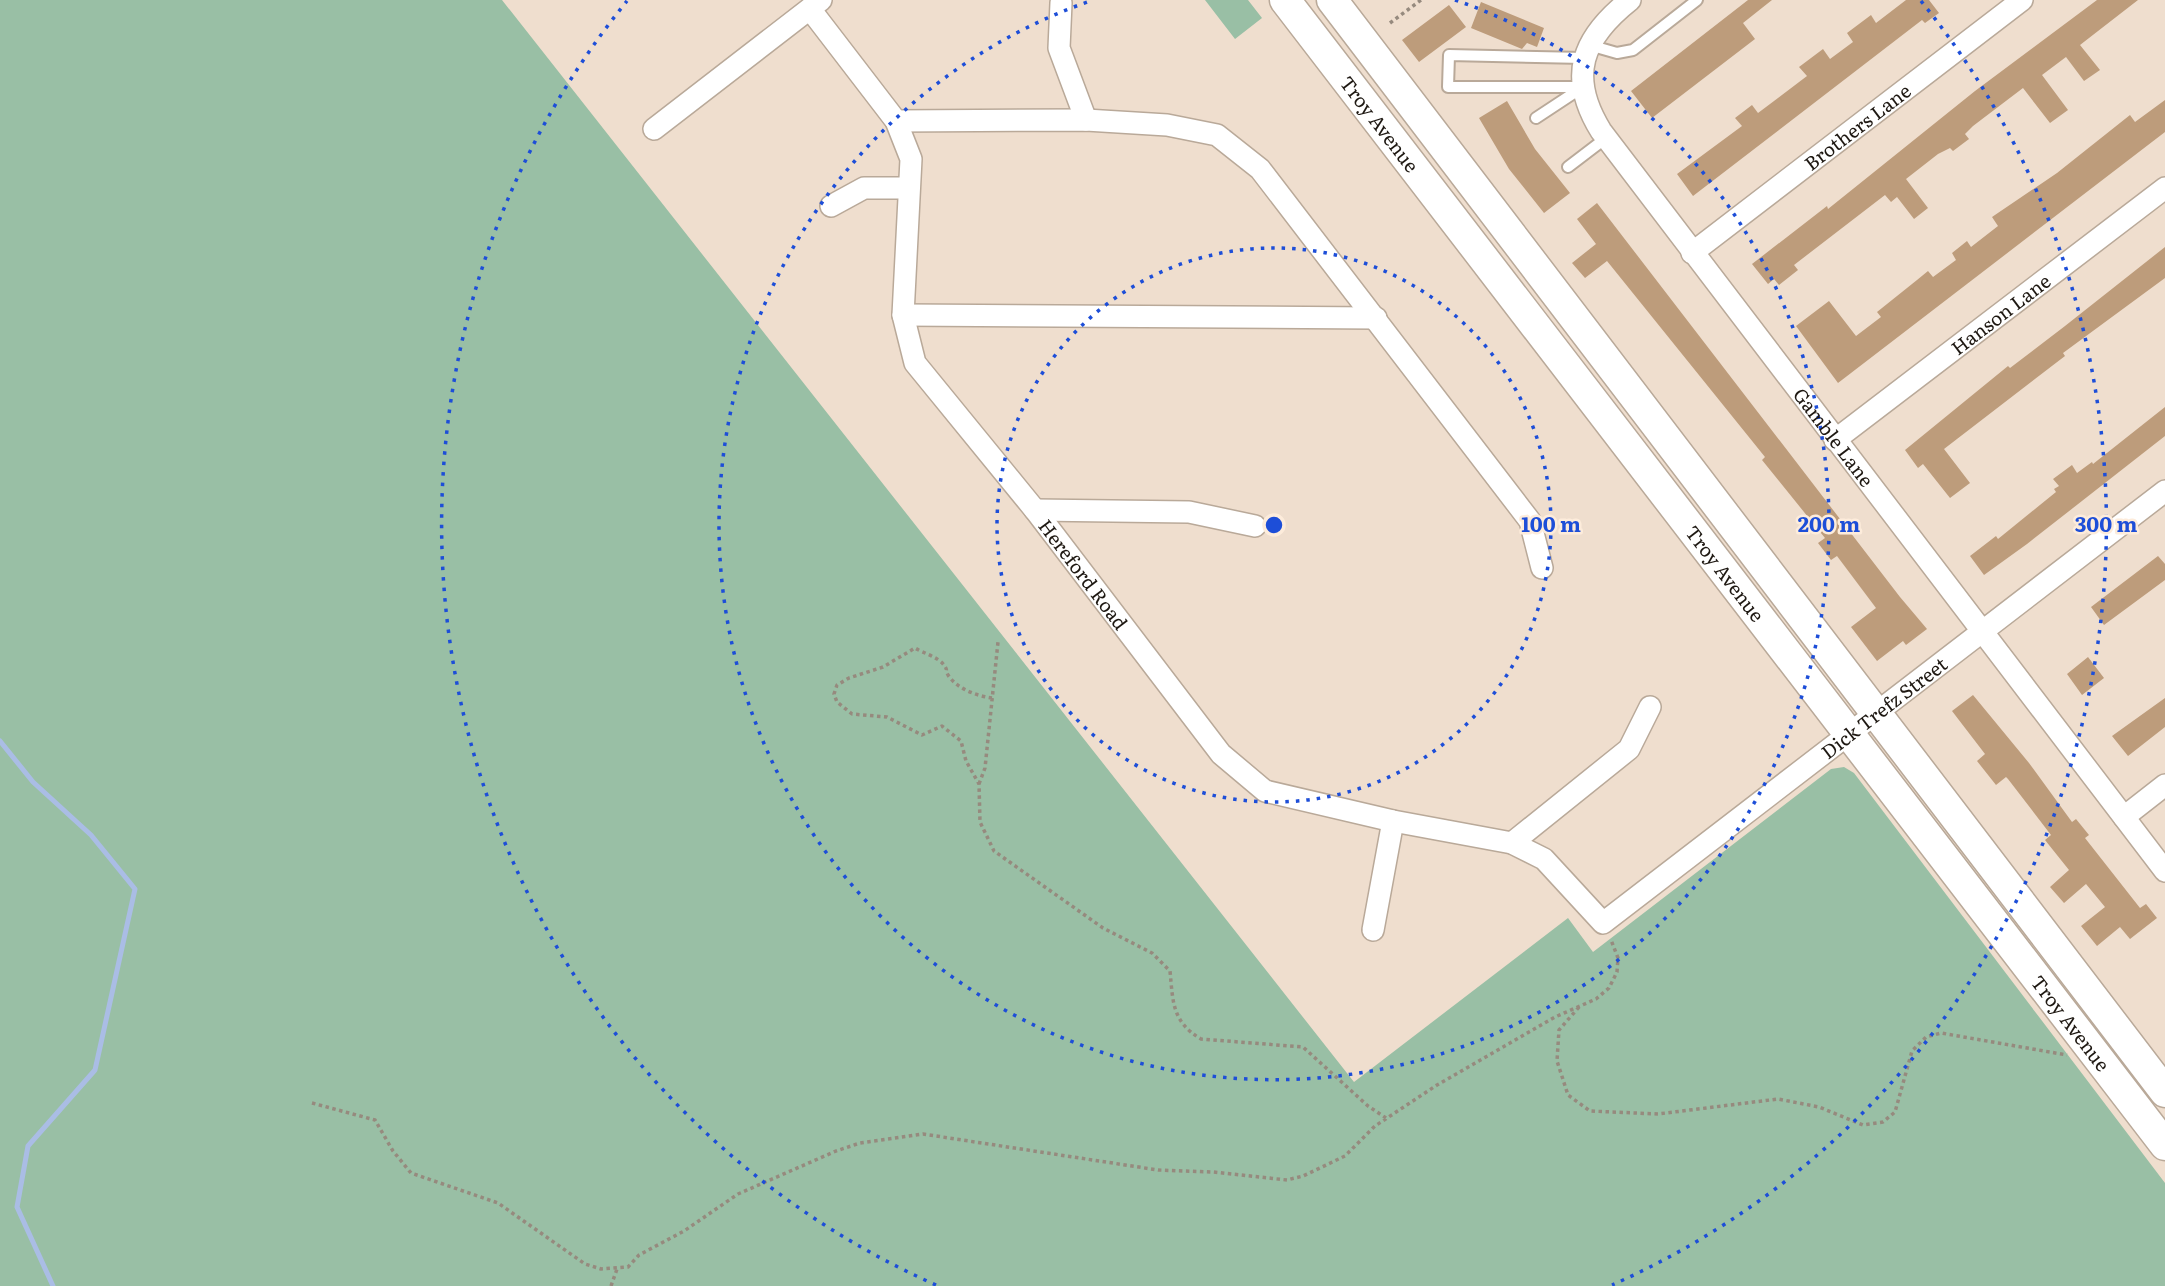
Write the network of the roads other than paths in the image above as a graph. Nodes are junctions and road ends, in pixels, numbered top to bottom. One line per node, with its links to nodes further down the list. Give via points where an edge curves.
1 (1285, 0): 30 (main road, Troy Avenue)
2 (1332, 0): 29 (main road, Troy Avenue)
3 (1630, 0): 8 (street, via 1602,24)
4 (1698, 0): 8 (lane, via 1633,50)
5 (2022, 0): 19 (street, Brothers Lane)
6 (811, 3): 12 (street, Hereford Road); 13 (street)
7 (1061, 3): 11 (street, via 1059,48)
8 (1586, 51): 9 (street, Gamble Lane); 9 (lane, via 1450,55 1448,87)
9 (1583, 87): 10 (lane); 14 (street, Gamble Lane, via 1585,101)
10 (1536, 118)
11 (1086, 120): 12 (street); 21 (street, via 1167,125 1217,135 1260,169)
12 (896, 121): 16 (street, Hereford Road, via 911,159)
13 (654, 129)
14 (1606, 138): 15 (lane); 19 (street, Gamble Lane)
15 (1568, 167)
16 (909, 188): 18 (street, via 864,188); 20 (street, Hereford Road)
17 (2165, 188): 22 (street, Hanson Lane)
18 (831, 206)
19 (1692, 253): 22 (street, Gamble Lane)
20 (903, 315): 21 (street); 24 (street, Hereford Road, via 915,363)
21 (1376, 318): 26 (street, via 1530,521)
22 (1835, 440): 27 (street, Gamble Lane)
23 (2165, 491): 27 (street, Dick Trefz Street)
24 (1035, 510): 25 (street, via 1189,512); 33 (street, Hereford Road, via 1221,754 1265,791)
25 (1255, 526)
26 (1542, 568)
27 (1982, 631): 29 (street, Dick Trefz Street); 32 (street, Gamble Lane)
28 (1650, 707): 34 (street, via 1629,749)
29 (1874, 714): 30 (street, Dick Trefz Street); 38 (main road, Troy Avenue)
30 (1849, 734): 36 (street, Dick Trefz Street); 39 (main road, Troy Avenue)
31 (2165, 785): 32 (street)
32 (2124, 817): 35 (street, Gamble Lane)
33 (1393, 821): 34 (street, Hereford Road); 37 (street)
34 (1512, 843): 36 (street, Hereford Road, via 1544,859)
35 (2165, 871)
36 (1603, 923)
37 (1373, 930)
38 (2160, 1076): 39 (street)
39 (2126, 1093): 40 (main road, Troy Avenue)
40 (2165, 1145)

